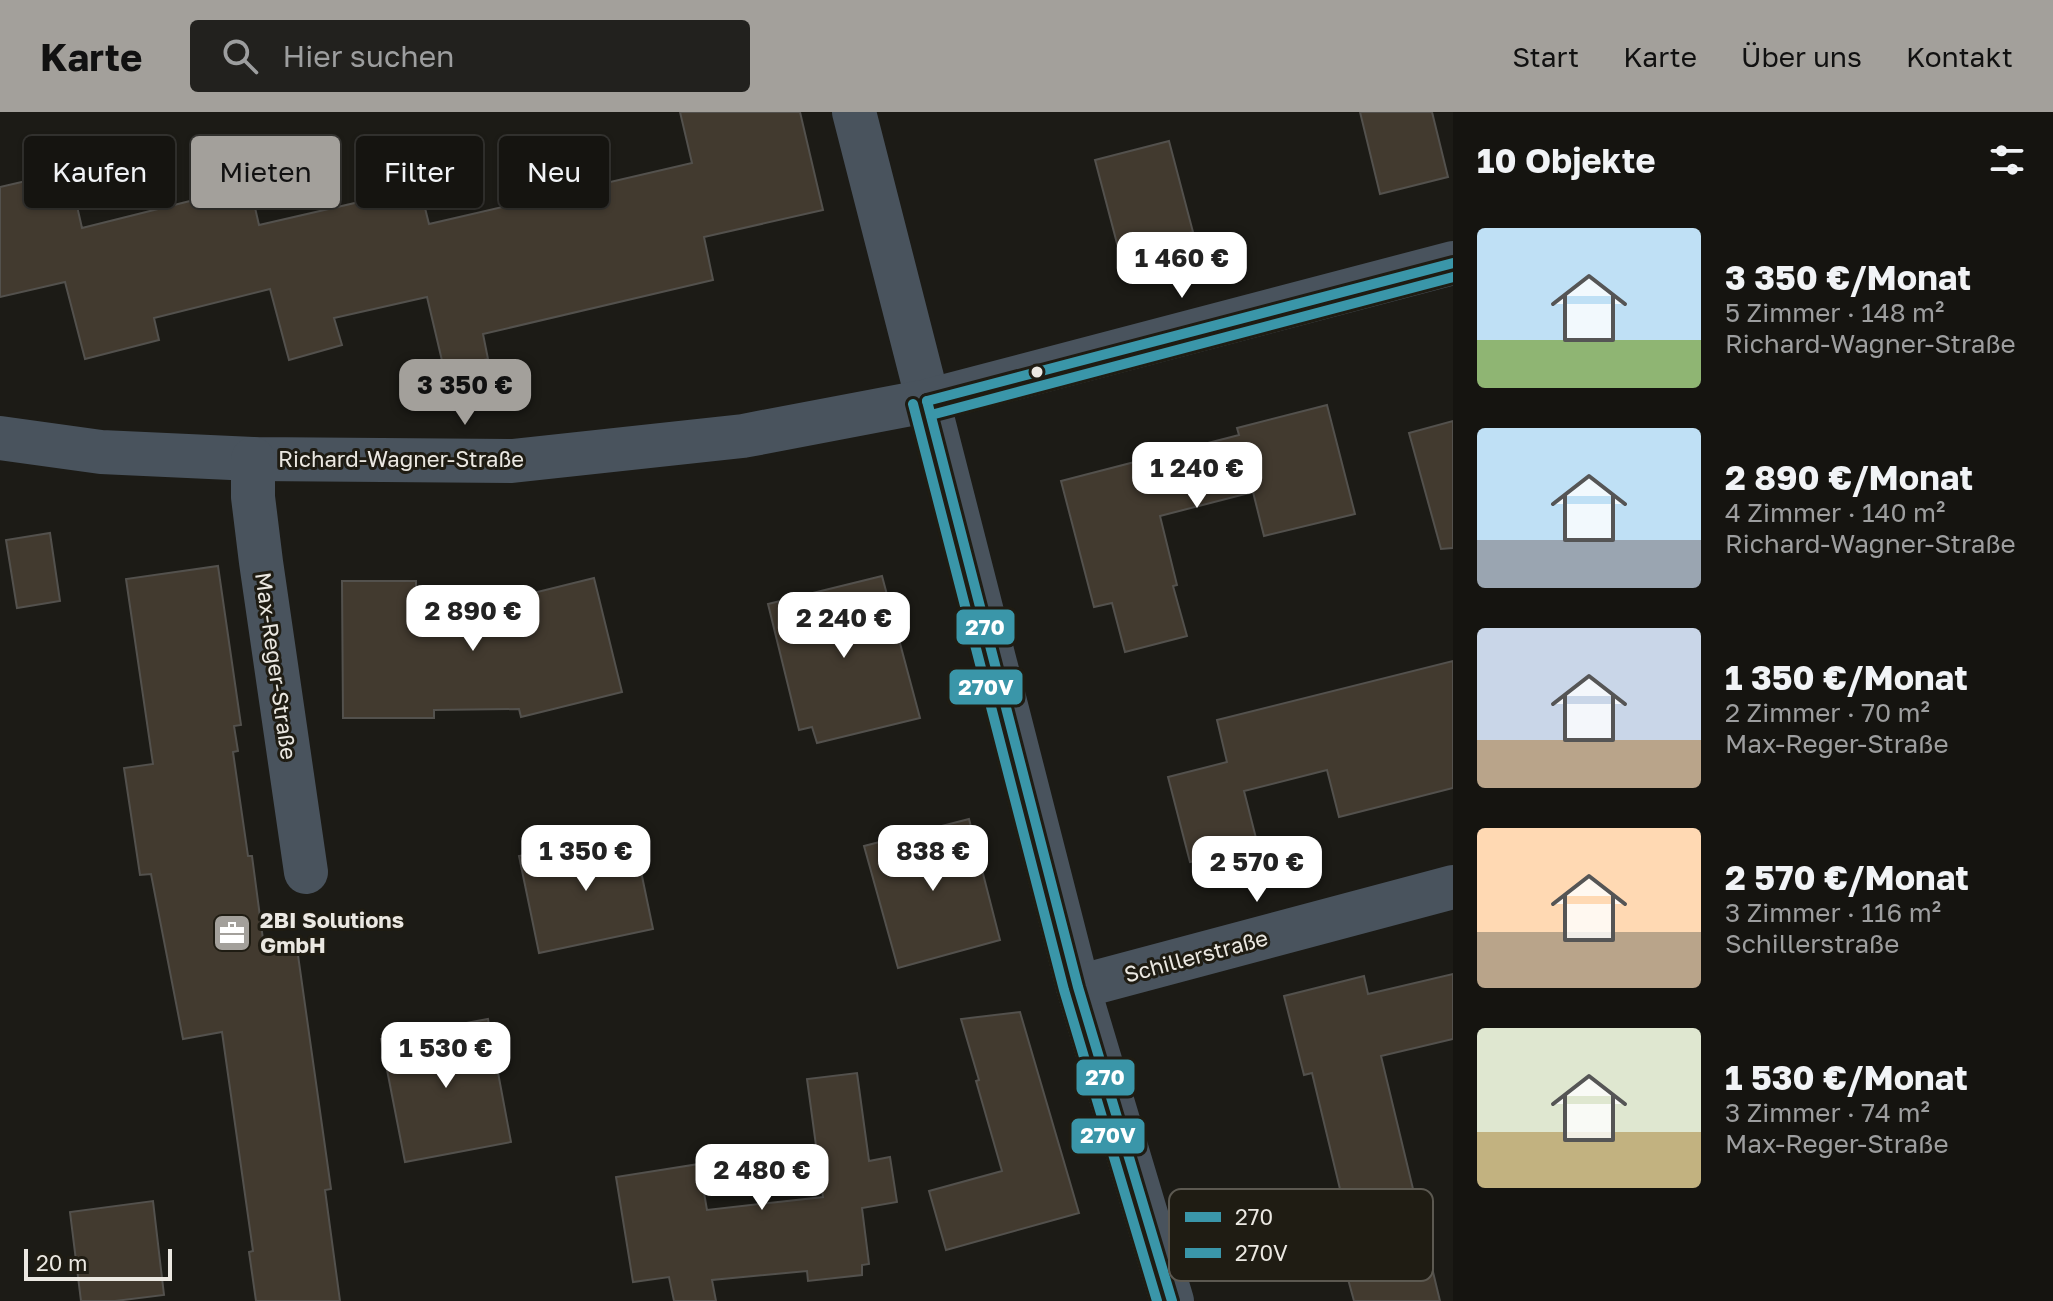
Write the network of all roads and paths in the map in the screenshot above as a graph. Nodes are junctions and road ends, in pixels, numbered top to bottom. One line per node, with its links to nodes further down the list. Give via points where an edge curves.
1 (854, 112): 3 (street)
2 (1453, 263): 3 (street, Richard-Wagner-Straße)
3 (927, 401): 5 (street, Richard-Wagner-Straße, via 743,436 512,461); 8 (street)
4 (0, 438): 5 (street, Richard-Wagner-Straße, via 101,452)
5 (253, 459): 6 (street, Max-Reger-Straße, via 261,562)
6 (306, 872)
7 (1453, 887): 8 (street, Schillerstraße)
8 (1078, 987): 9 (street)
9 (1172, 1301)

